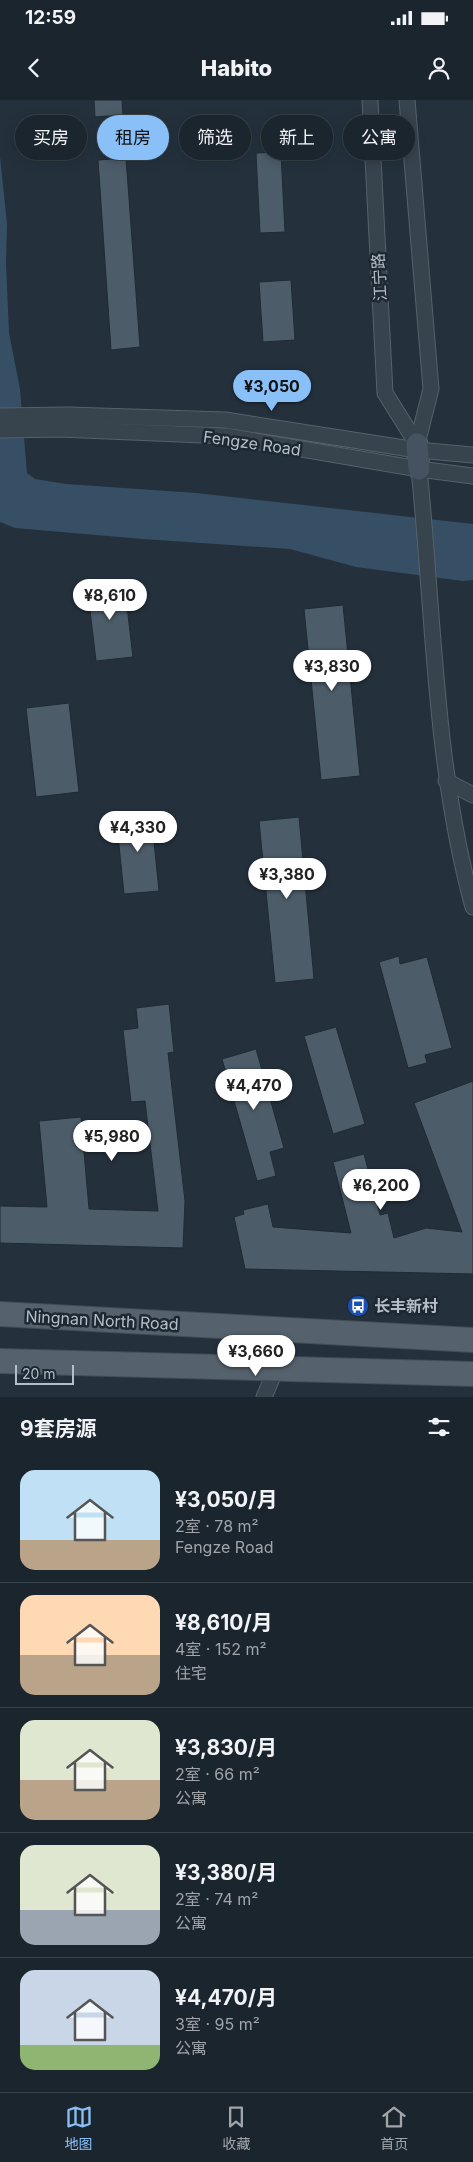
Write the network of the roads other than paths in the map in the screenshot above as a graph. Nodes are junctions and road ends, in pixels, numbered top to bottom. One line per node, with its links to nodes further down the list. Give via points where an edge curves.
1 (370, 100): 5 (street, 江宁路, via 385,393)
2 (407, 100): 5 (street, via 431,390)
3 (0, 416): 5 (street, Fengze Road, via 225,420)
4 (0, 430): 5 (street, Fengze Road, via 226,436)
5 (418, 454): 6 (street, Fengze Road); 7 (street, Fengze Road); 8 (street)
6 (473, 455)
7 (473, 476)
8 (446, 780): 9 (street); 10 (street)
9 (473, 795)
10 (473, 907)
11 (0, 1314): 12 (main road, Ningnan North Road)
12 (473, 1340)
13 (0, 1361): 14 (main road)
14 (276, 1369): 15 (main road); 16 (street)
15 (473, 1374)
16 (264, 1397)

